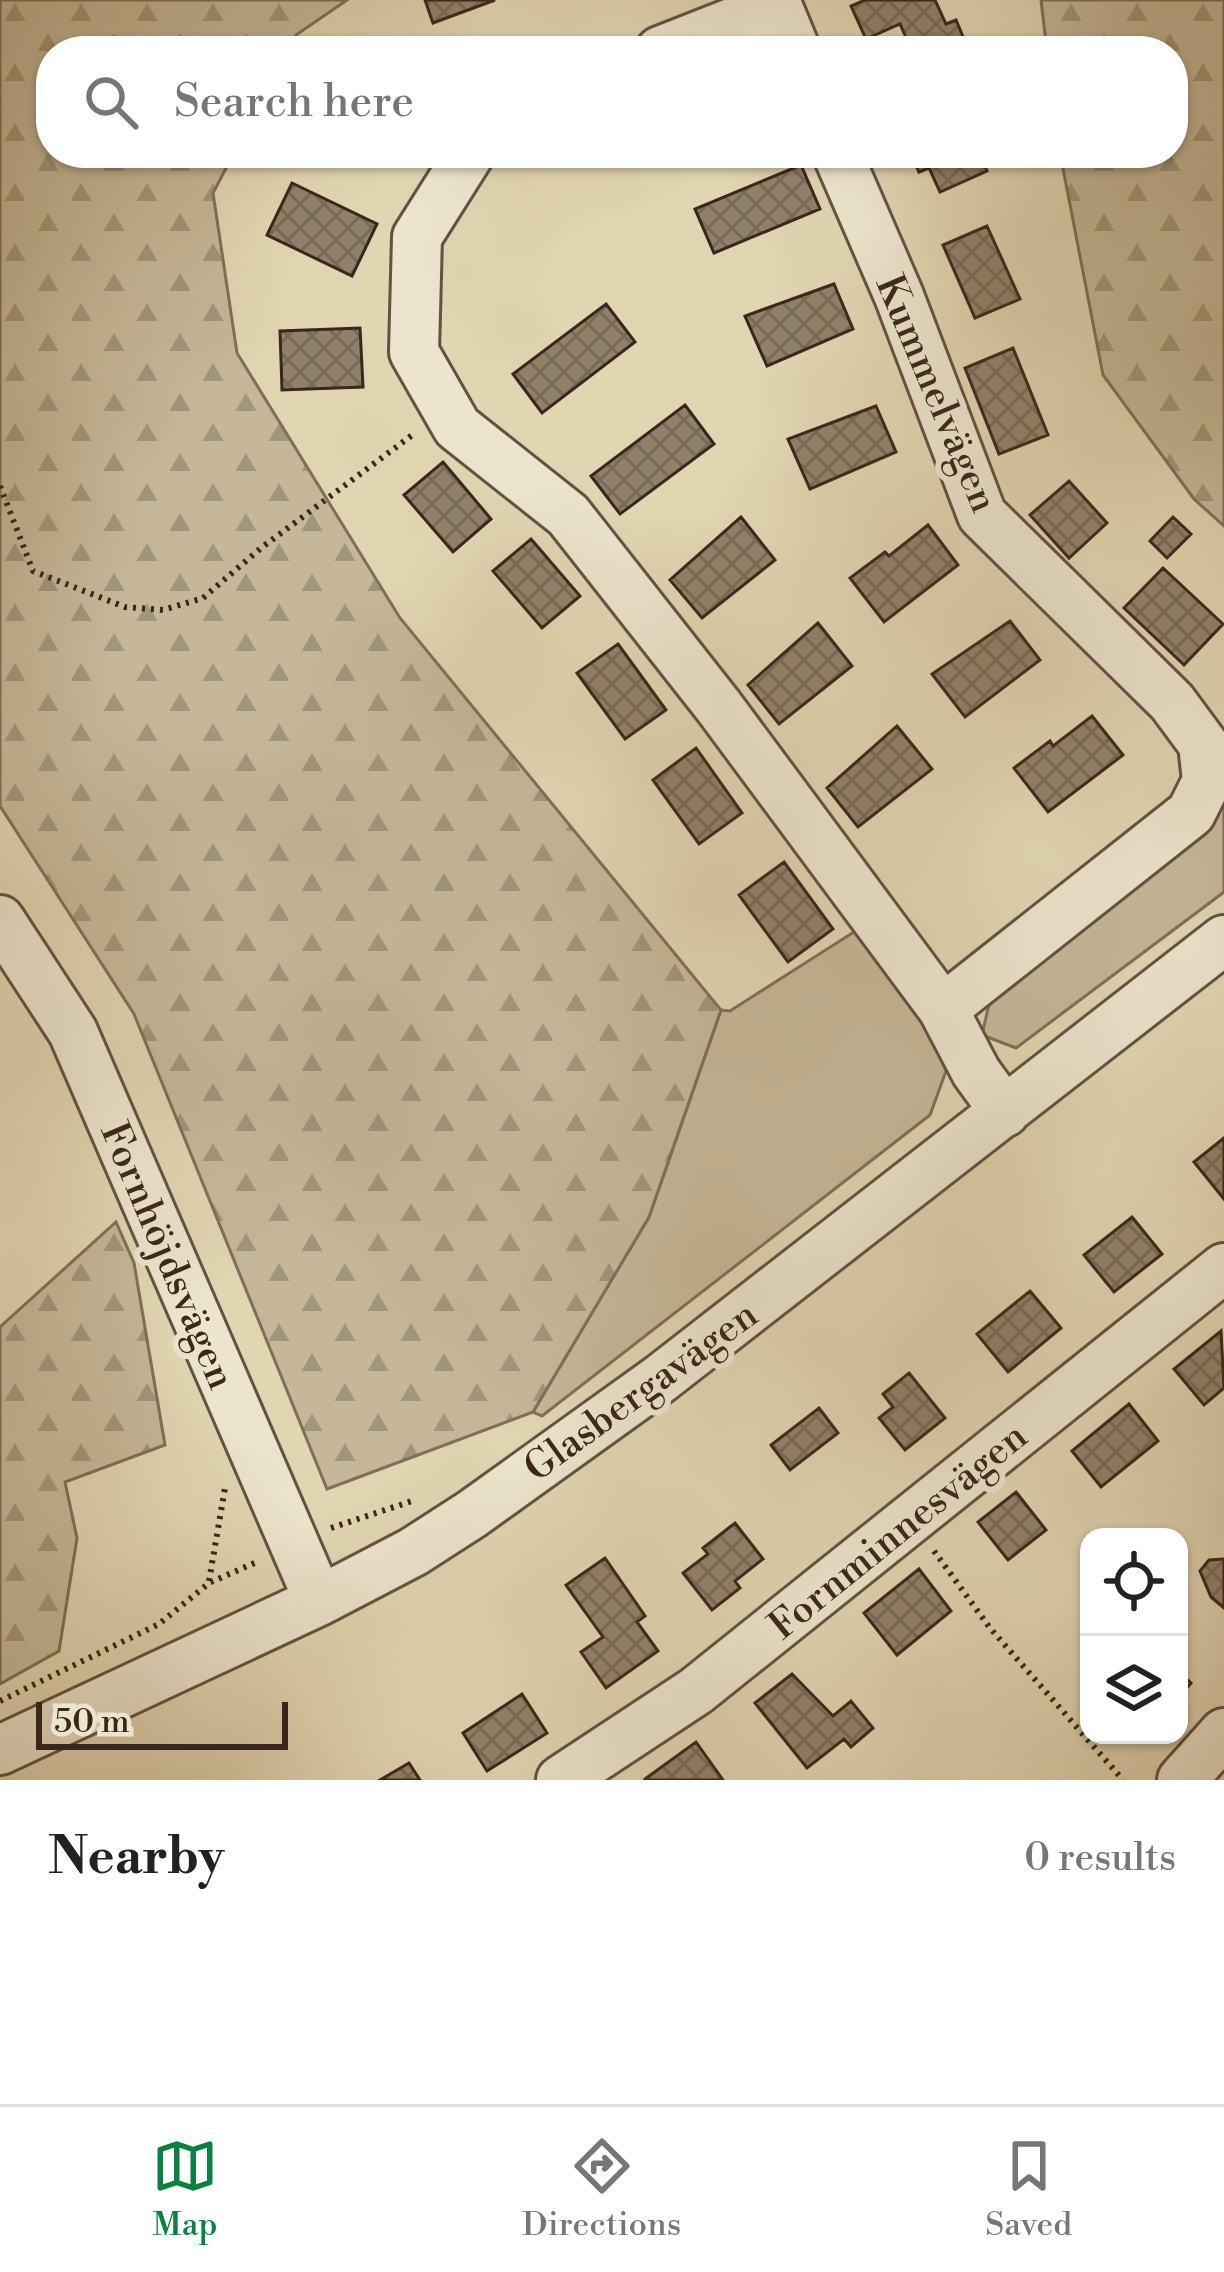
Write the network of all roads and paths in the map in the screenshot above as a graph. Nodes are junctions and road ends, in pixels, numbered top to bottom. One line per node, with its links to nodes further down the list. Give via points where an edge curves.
1 (781, 3): 2 (street); 3 (street)
2 (698, 36)
3 (791, 36)
4 (461, 168): 6 (street, via 417,237 414,352)
5 (843, 168): 10 (street, Kummelvägen, via 982,515 1172,702 1203,744 1207,781 1191,813)
6 (447, 409): 7 (path, via 203,598 164,610 125,607 33,571); 10 (street, via 457,427 568,515)
7 (0, 486)
8 (0, 920): 15 (street, Fornhöjdsvägen, via 73,1032)
9 (1224, 940): 11 (street, Glasbergavägen)
10 (943, 1009): 11 (street)
11 (1005, 1112): 16 (street, Glasbergavägen, via 472,1514)
12 (1224, 1268): 14 (street, Fornminnesvägen)
13 (422, 1498): 15 (path)
14 (911, 1519): 20 (street, Fornminnesvägen, via 696,1691); 21 (path, via 990,1628)
15 (295, 1545): 16 (street, Fornhöjdsvägen); 17 (path, via 208,1583 159,1624)
16 (319, 1601): 19 (street, Glasbergavägen)
17 (0, 1701)
18 (1224, 1733): 22 (street)
19 (0, 1750)
20 (561, 1780)
21 (1123, 1780)
22 (1183, 1780)

